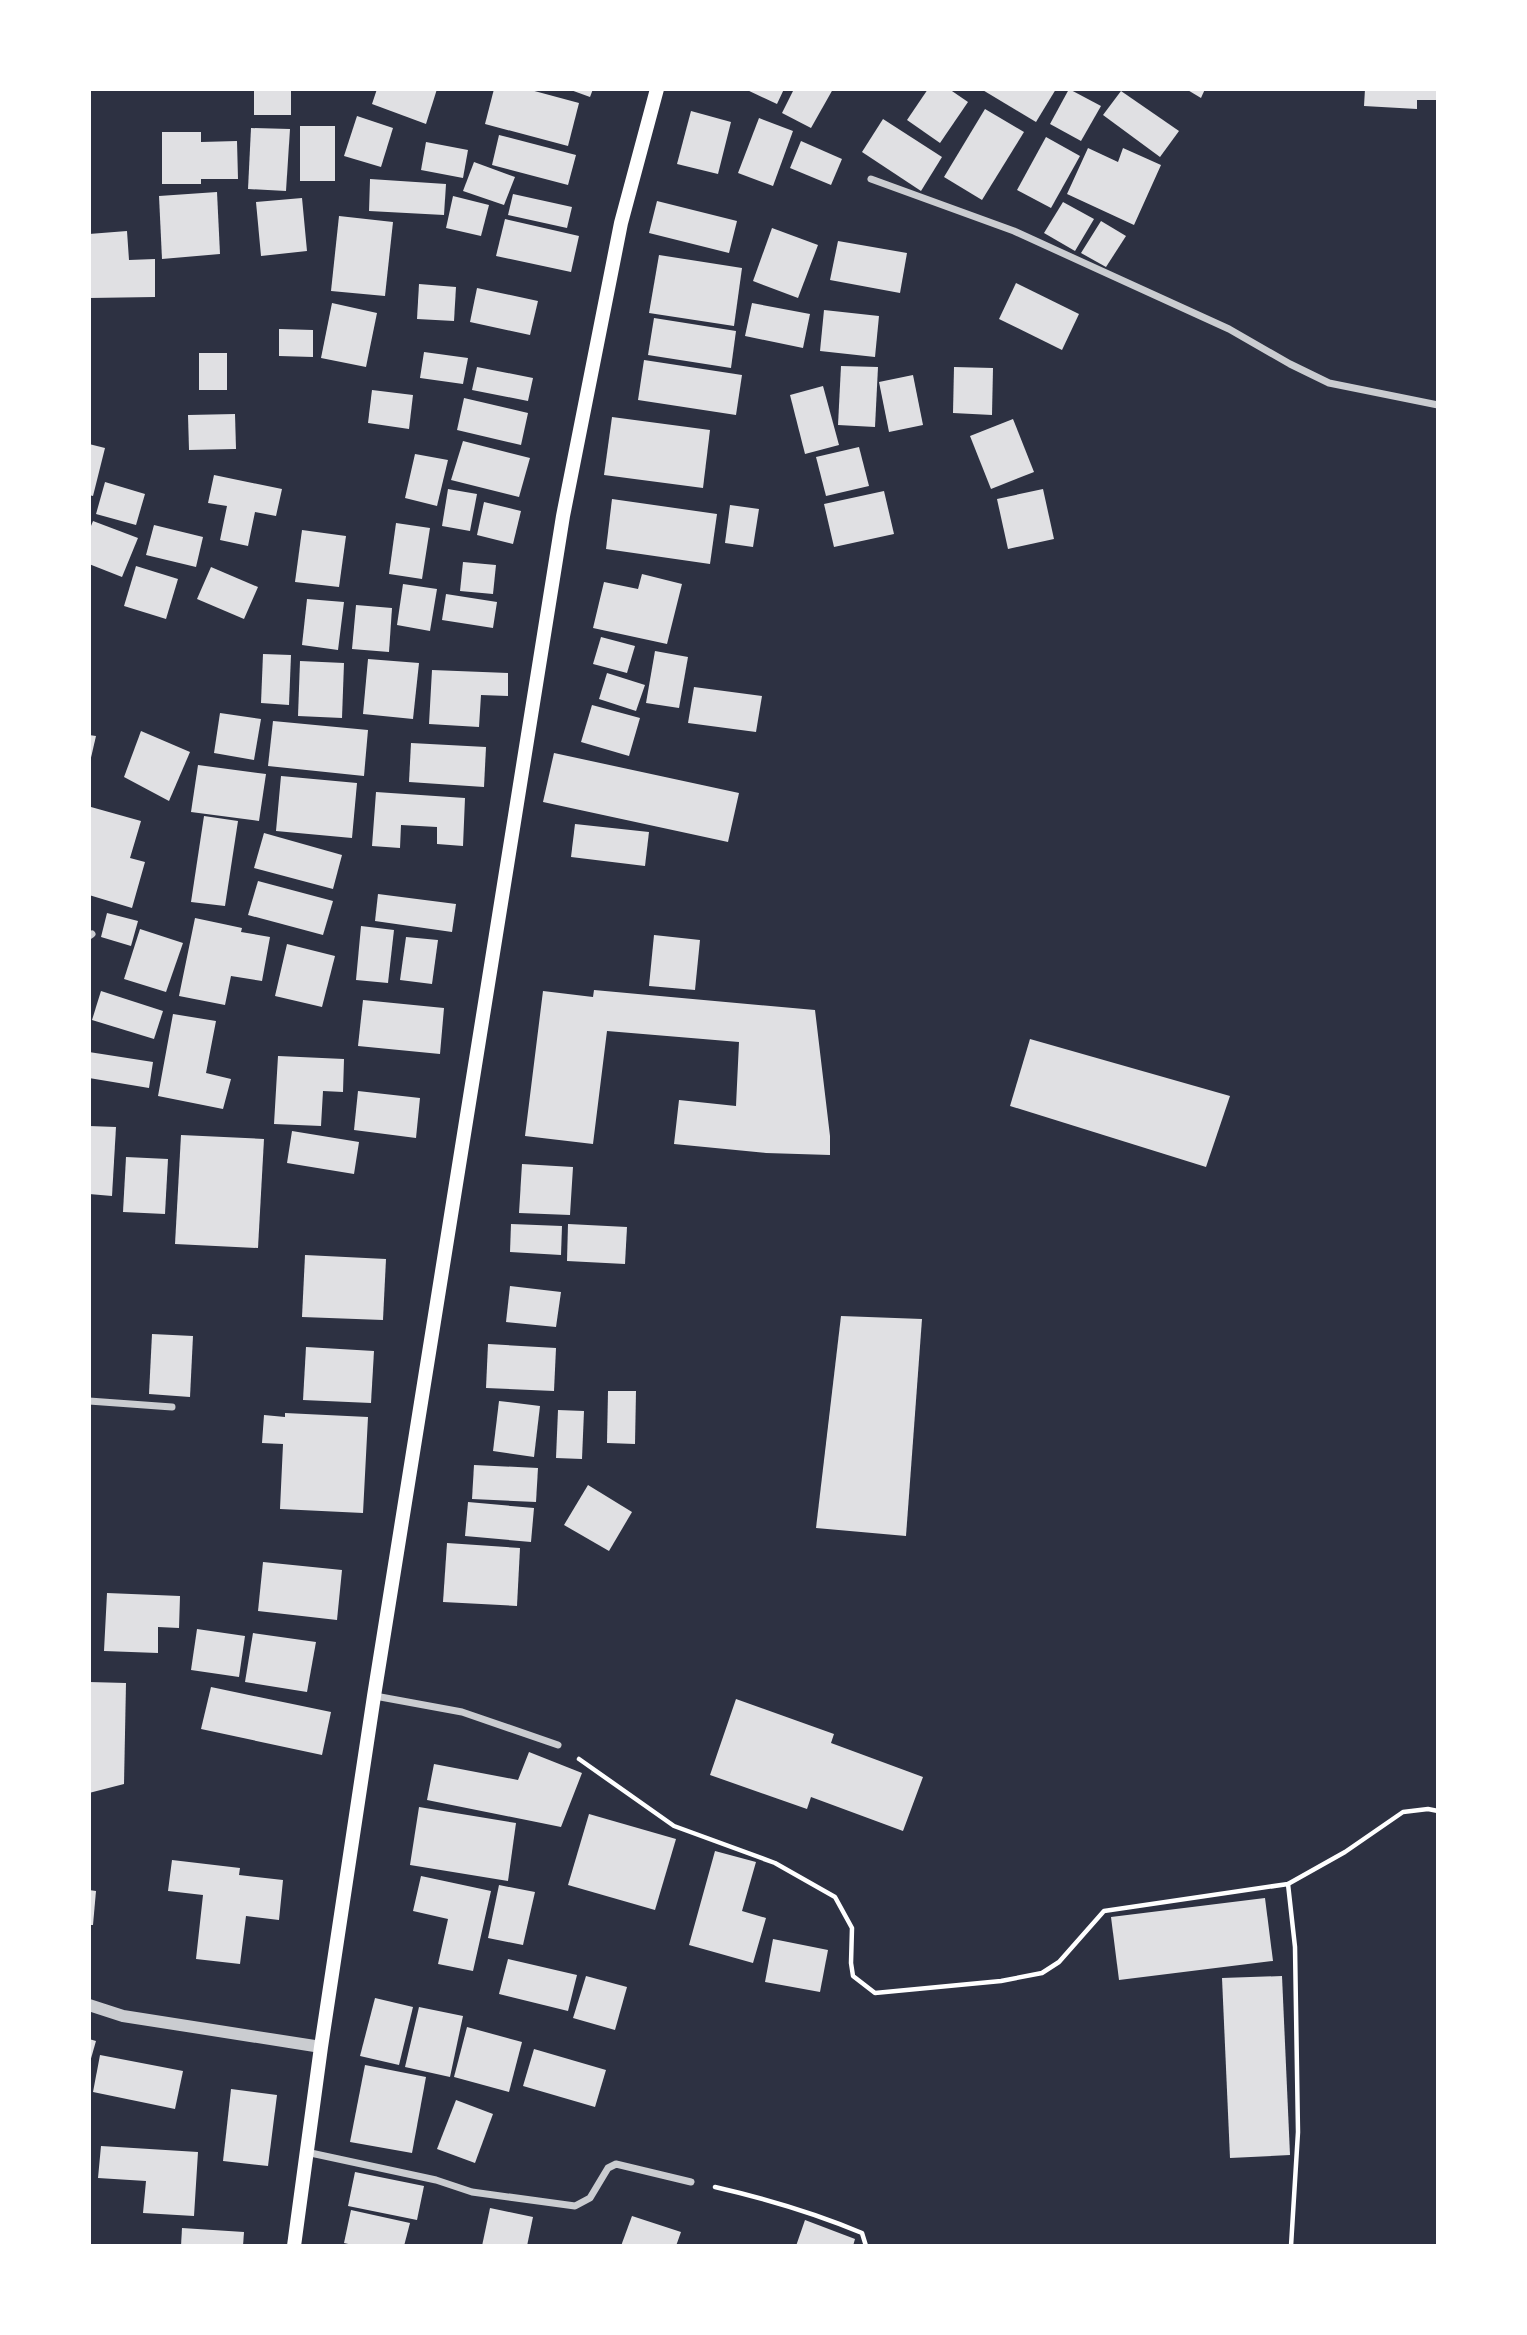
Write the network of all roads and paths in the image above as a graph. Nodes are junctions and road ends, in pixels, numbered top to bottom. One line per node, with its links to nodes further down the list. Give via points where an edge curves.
1 (657, 89): 6 (main road, via 621,223 563,516)
2 (871, 179): 3 (street, via 1014,231 1229,329 1329,383)
3 (1438, 405)
4 (89, 1401): 5 (street)
5 (172, 1407)
6 (374, 1696): 7 (street, via 462,1712); 11 (main road)
7 (558, 1745): 9 (path, via 674,1826 775,1863 835,1896 852,1928 853,1976 875,1993 1042,1973 1059,1962 1104,1911)
8 (1438, 1811): 9 (path, via 1403,1812)
9 (1288, 1884): 16 (path, via 1295,1947 1298,2132)
10 (89, 2006): 11 (street, via 123,2016)
11 (321, 2047): 12 (main road)
12 (306, 2152): 13 (street, via 472,2192 575,2206 590,2198 608,2168 616,2164); 14 (main road)
13 (691, 2182): 15 (path, via 841,2224 862,2233)
14 (294, 2246)
15 (866, 2246)
16 (1292, 2246)

